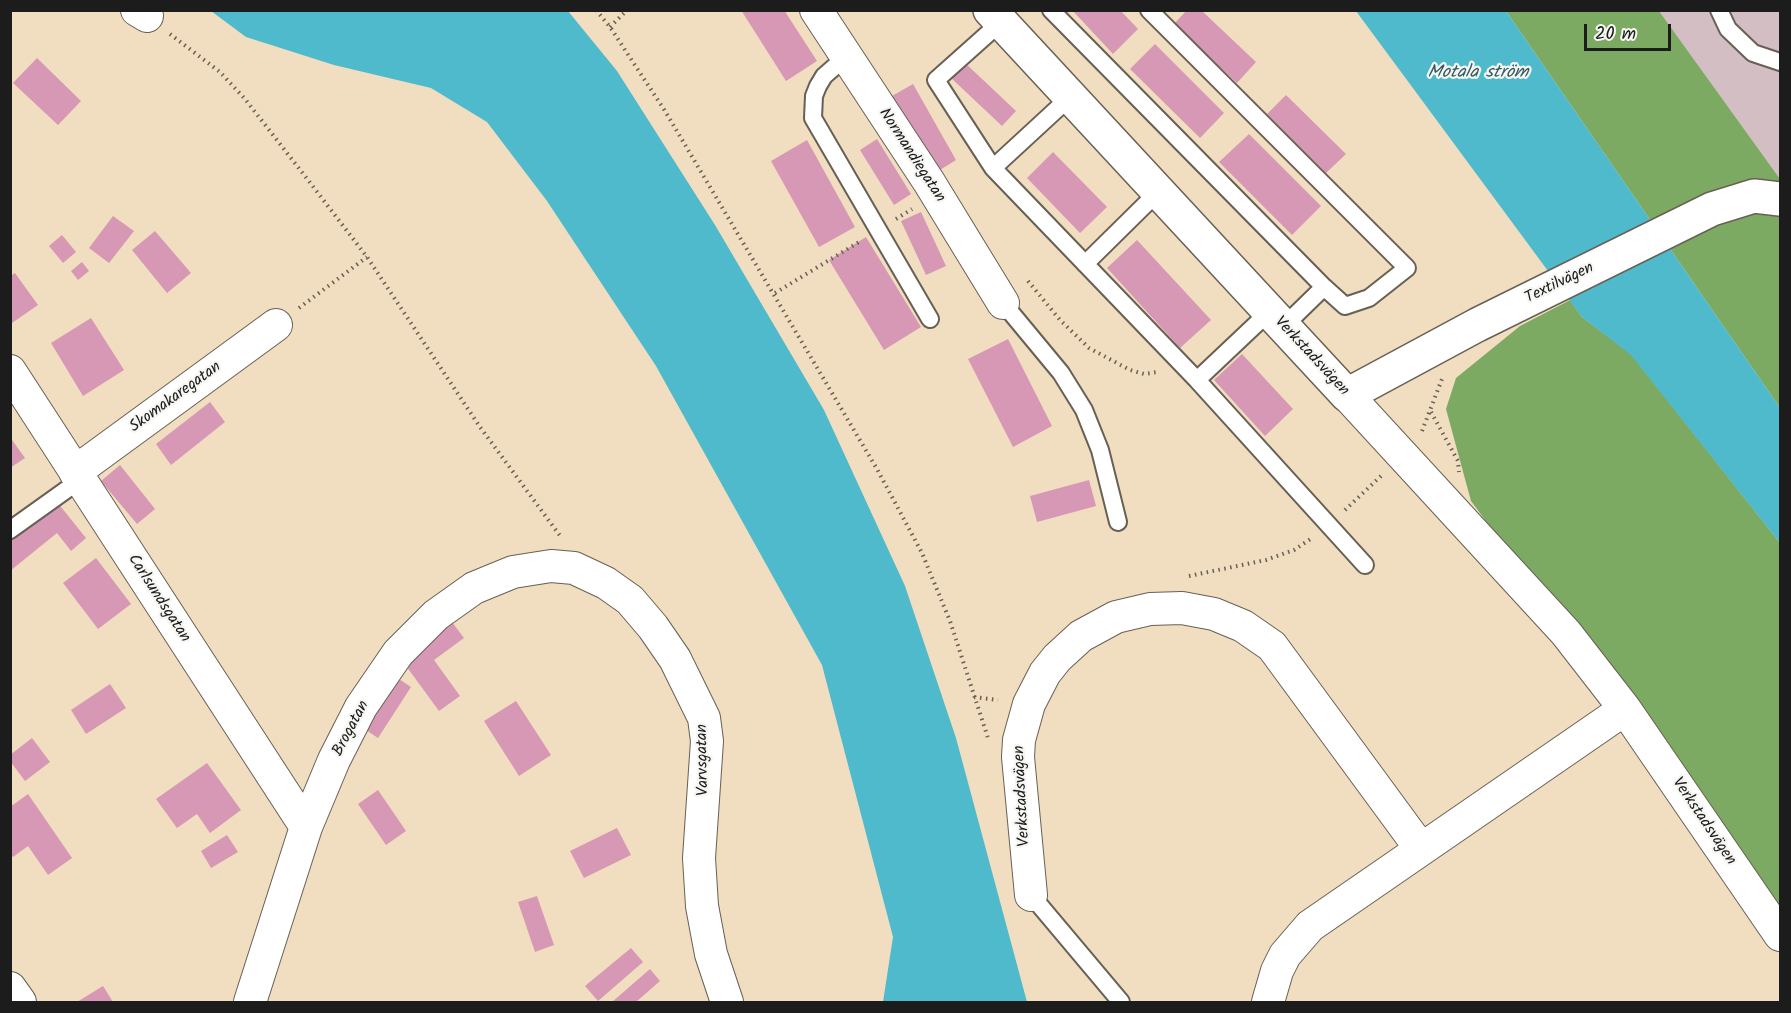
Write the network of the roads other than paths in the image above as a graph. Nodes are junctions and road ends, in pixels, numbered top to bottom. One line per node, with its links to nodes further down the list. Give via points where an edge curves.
1 (816, 10): 6 (street, Normandiegatan)
2 (1051, 10): 13 (lane)
3 (1149, 10): 13 (lane, via 1407,268 1369,298 1345,306)
4 (1719, 10): 7 (lane, via 1728,29 1753,53)
5 (996, 16): 8 (street, Verkstadsvägen); 9 (lane, via 936,80)
6 (846, 56): 14 (street, Normandiegatan); 15 (lane, via 818,86 813,118)
7 (1780, 62)
8 (1070, 97): 9 (lane); 10 (street, Verkstadsvägen)
9 (993, 168): 12 (lane)
10 (1158, 192): 12 (lane); 16 (street, Verkstadsvägen)
11 (1780, 199): 20 (street, Textilvägen, via 1754,196 1712,209)
12 (1085, 264): 19 (lane)
13 (1324, 287): 16 (lane)
14 (1003, 303): 22 (lane, via 1061,373 1084,410 1100,450)
15 (930, 319)
16 (1276, 319): 19 (lane); 20 (street, Verkstadsvägen)
17 (276, 324): 21 (street, Skomakaregatan)
18 (10, 371): 21 (street, Carlsundsgatan)
19 (1197, 380): 24 (lane)
20 (1347, 395): 26 (street, Verkstadsvägen, via 1566,633)
21 (78, 476): 23 (lane, Skomakaregatan); 27 (street, Carlsundsgatan)
22 (1118, 522)
23 (10, 530)
24 (1365, 565)
25 (574, 568): 27 (street, Brogatan, via 529,568 503,576 474,588 418,631 361,707); 34 (street, Varvsgatan, via 630,600 654,627 704,718 707,741 699,858 702,906 711,954)
26 (1625, 709): 28 (street); 30 (street, Verkstadsvägen)
27 (306, 827): 33 (street, Brogatan)
28 (1421, 849): 29 (street, Verkstadsvägen, via 1272,646 1243,626 1200,610 1150,609 1116,617 1081,636 1045,673 1029,704 1019,740 1019,773); 36 (street, via 1310,926 1296,940 1276,971)
29 (1031, 895): 35 (lane)
30 (1780, 935)
31 (10, 988): 32 (street)
32 (20, 1002)
33 (250, 1002)
34 (727, 1002)
35 (1121, 1002)
36 (1268, 1002)

